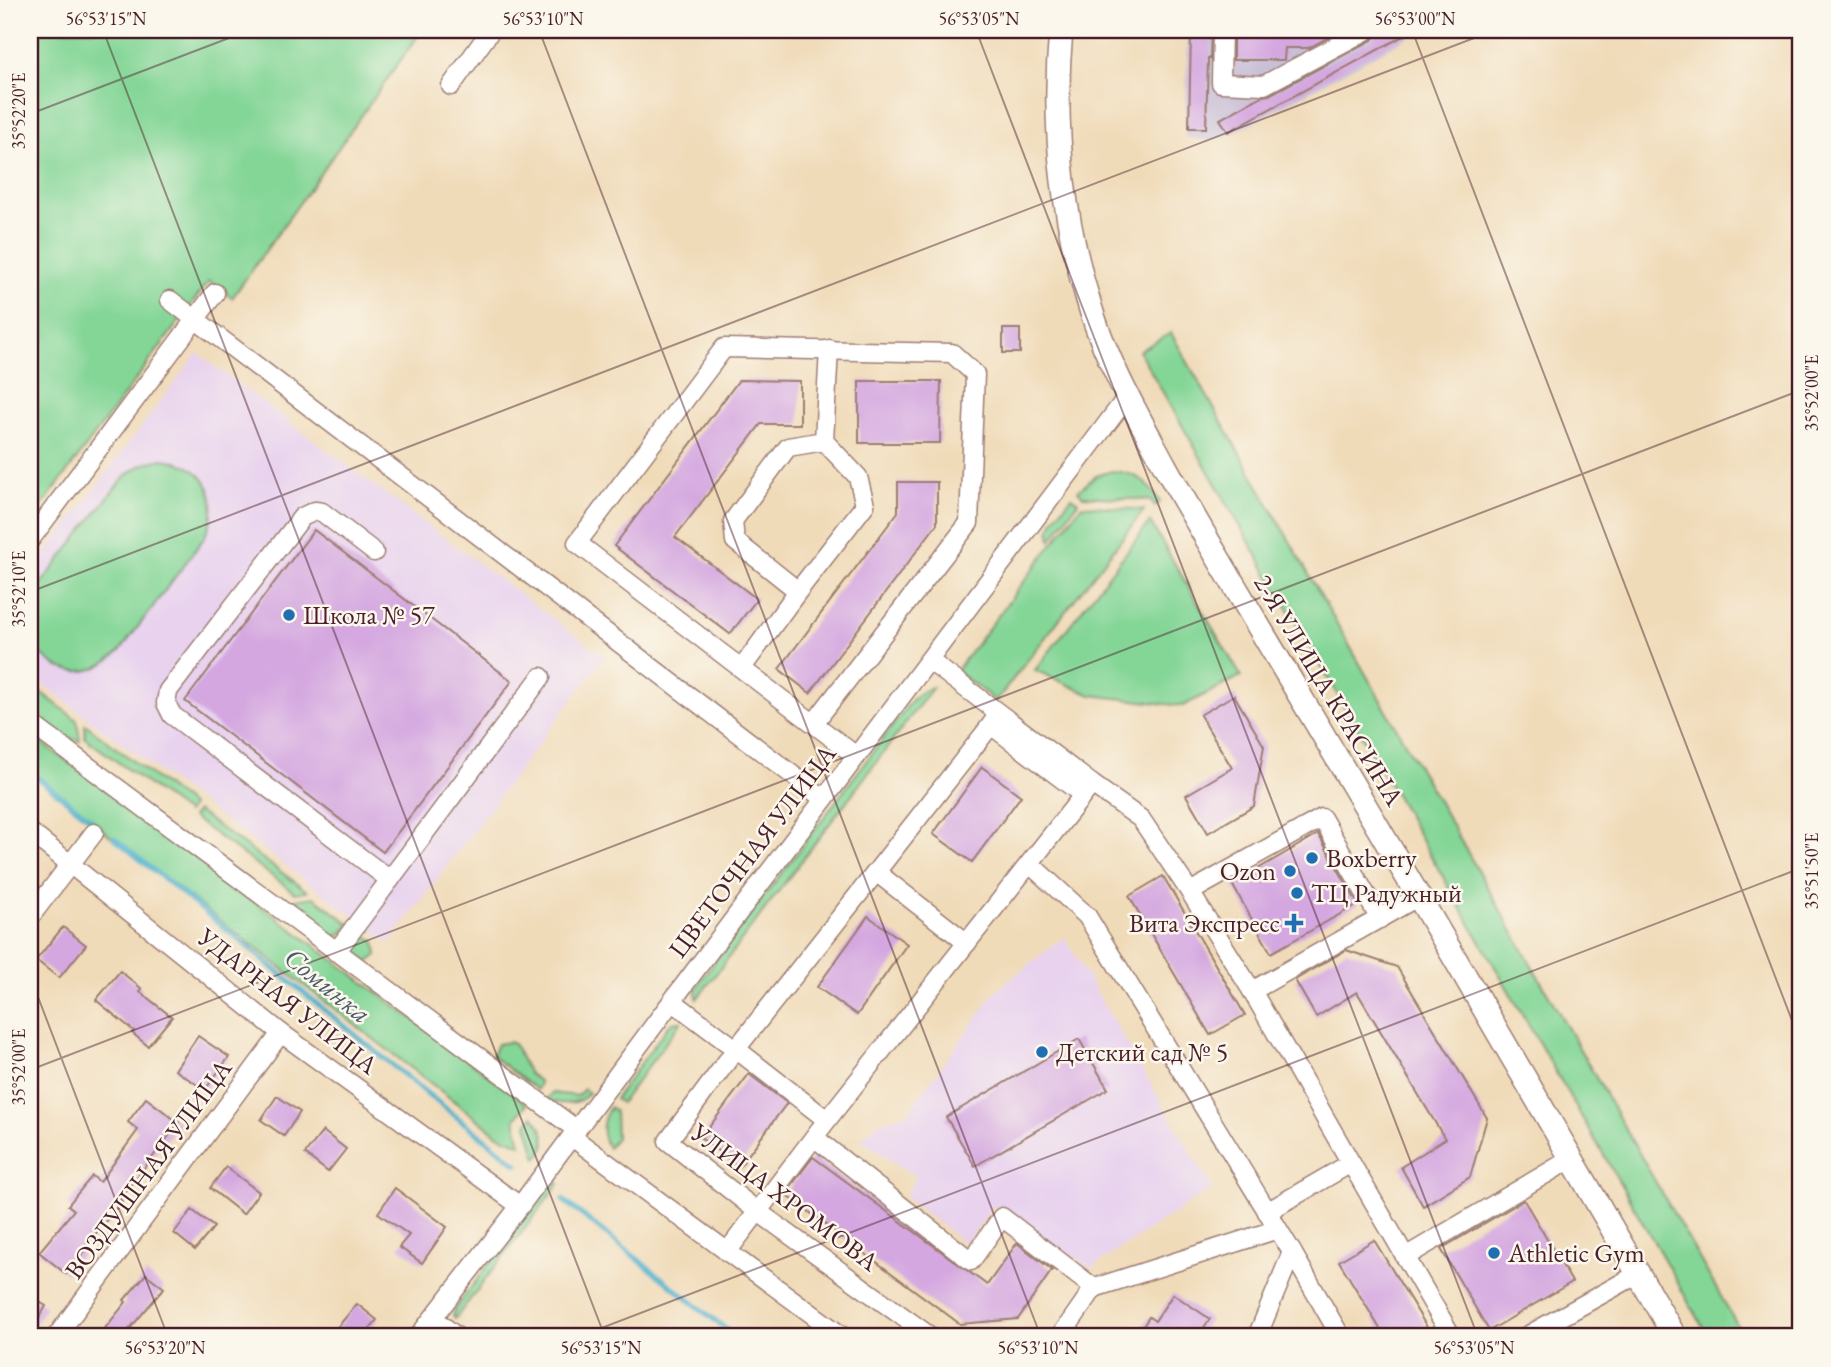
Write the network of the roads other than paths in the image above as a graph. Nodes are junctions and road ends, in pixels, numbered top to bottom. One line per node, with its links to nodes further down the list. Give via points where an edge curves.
1 (491, 30): 5 (street)
2 (1061, 30): 10 (main road, 2-Я УЛИЦА КРАСИНА, via 1059,128 1067,209 1093,314)
3 (1222, 30): 4 (street, via 1221,83 1264,85)
4 (1367, 30)
5 (450, 86)
6 (215, 293): 8 (street)
7 (170, 300): 8 (street)
8 (195, 319): 12 (street); 23 (street)
9 (828, 349): 11 (street); 16 (street, via 724,348 577,543); 20 (street, via 952,353 975,374 971,483 969,523)
10 (1128, 397): 15 (street, ЦВЕТОЧНАЯ УЛИЦА); 31 (main road, 2-Я УЛИЦА КРАСИНА)
11 (824, 441): 14 (street, via 858,477 865,505); 14 (street, via 788,447 733,521 734,541)
12 (30, 540)
13 (374, 552): 29 (street, via 322,512 302,517 168,691 166,703 172,715)
14 (799, 591): 16 (street)
15 (930, 661): 18 (street); 21 (street, ЦВЕТОЧНАЯ УЛИЦА)
16 (742, 668): 20 (street)
17 (541, 677): 29 (street)
18 (995, 719): 22 (street); 28 (street)
19 (30, 723): 35 (street)
20 (814, 723): 21 (street)
21 (856, 756): 23 (street, ЦВЕТОЧНАЯ УЛИЦА)
22 (1088, 790): 27 (street); 30 (street, via 1142,819)
23 (824, 799): 37 (street, ЦВЕТОЧНАЯ УЛИЦА)
24 (30, 832): 26 (street, УДАРНАЯ УЛИЦА)
25 (94, 833): 26 (street)
26 (71, 863): 32 (street); 38 (street, УДАРНАЯ УЛИЦА)
27 (1030, 863): 34 (street); 47 (street, via 1087,916)
28 (876, 872): 34 (street); 39 (street)
29 (390, 880): 35 (street)
30 (1190, 892): 33 (street, via 1322,818); 36 (street)
31 (1419, 896): 33 (street); 43 (main road, 2-Я УЛИЦА КРАСИНА)
32 (30, 917)
33 (1380, 919): 36 (street)
34 (967, 943): 40 (street)
35 (336, 952): 41 (street)
36 (1252, 991): 44 (street)
37 (671, 1002): 39 (street); 41 (street, ЦВЕТОЧНАЯ УЛИЦА)
38 (281, 1033): 45 (street, УДАРНАЯ УЛИЦА); 55 (street, ВОЗДУШНАЯ УЛИЦА)
39 (736, 1049): 40 (street); 46 (street, УЛИЦА ХРОМОВА, via 668,1141)
40 (827, 1121): 42 (street)
41 (574, 1134): 45 (street, ЦВЕТОЧНАЯ УЛИЦА); 49 (street)
42 (815, 1138): 46 (street); 53 (street, via 971,1261 1002,1217)
43 (1571, 1159): 51 (street); 52 (main road, 2-Я УЛИЦА КРАСИНА)
44 (1351, 1163): 47 (street); 51 (street)
45 (520, 1206): 54 (street, ЦВЕТОЧНАЯ УЛИЦА)
46 (757, 1211): 49 (street); 59 (street, УЛИЦА ХРОМОВА)
47 (1267, 1212): 48 (street)
48 (1278, 1229): 50 (street); 53 (street)
49 (727, 1251): 58 (street)
50 (1292, 1252): 61 (street); 62 (street)
51 (1405, 1257): 63 (street)
52 (1639, 1274): 64 (street); 65 (main road, 2-Я УЛИЦА КРАСИНА)
53 (1094, 1288): 60 (street)
54 (433, 1318): 56 (street, ЦВЕТОЧНАЯ УЛИЦА); 57 (street)
55 (56, 1337)
56 (418, 1337)
57 (457, 1337)
58 (843, 1337)
59 (931, 1337)
60 (1060, 1337)
61 (1257, 1337)
62 (1340, 1337)
63 (1452, 1337)
64 (1525, 1337)
65 (1675, 1337)

